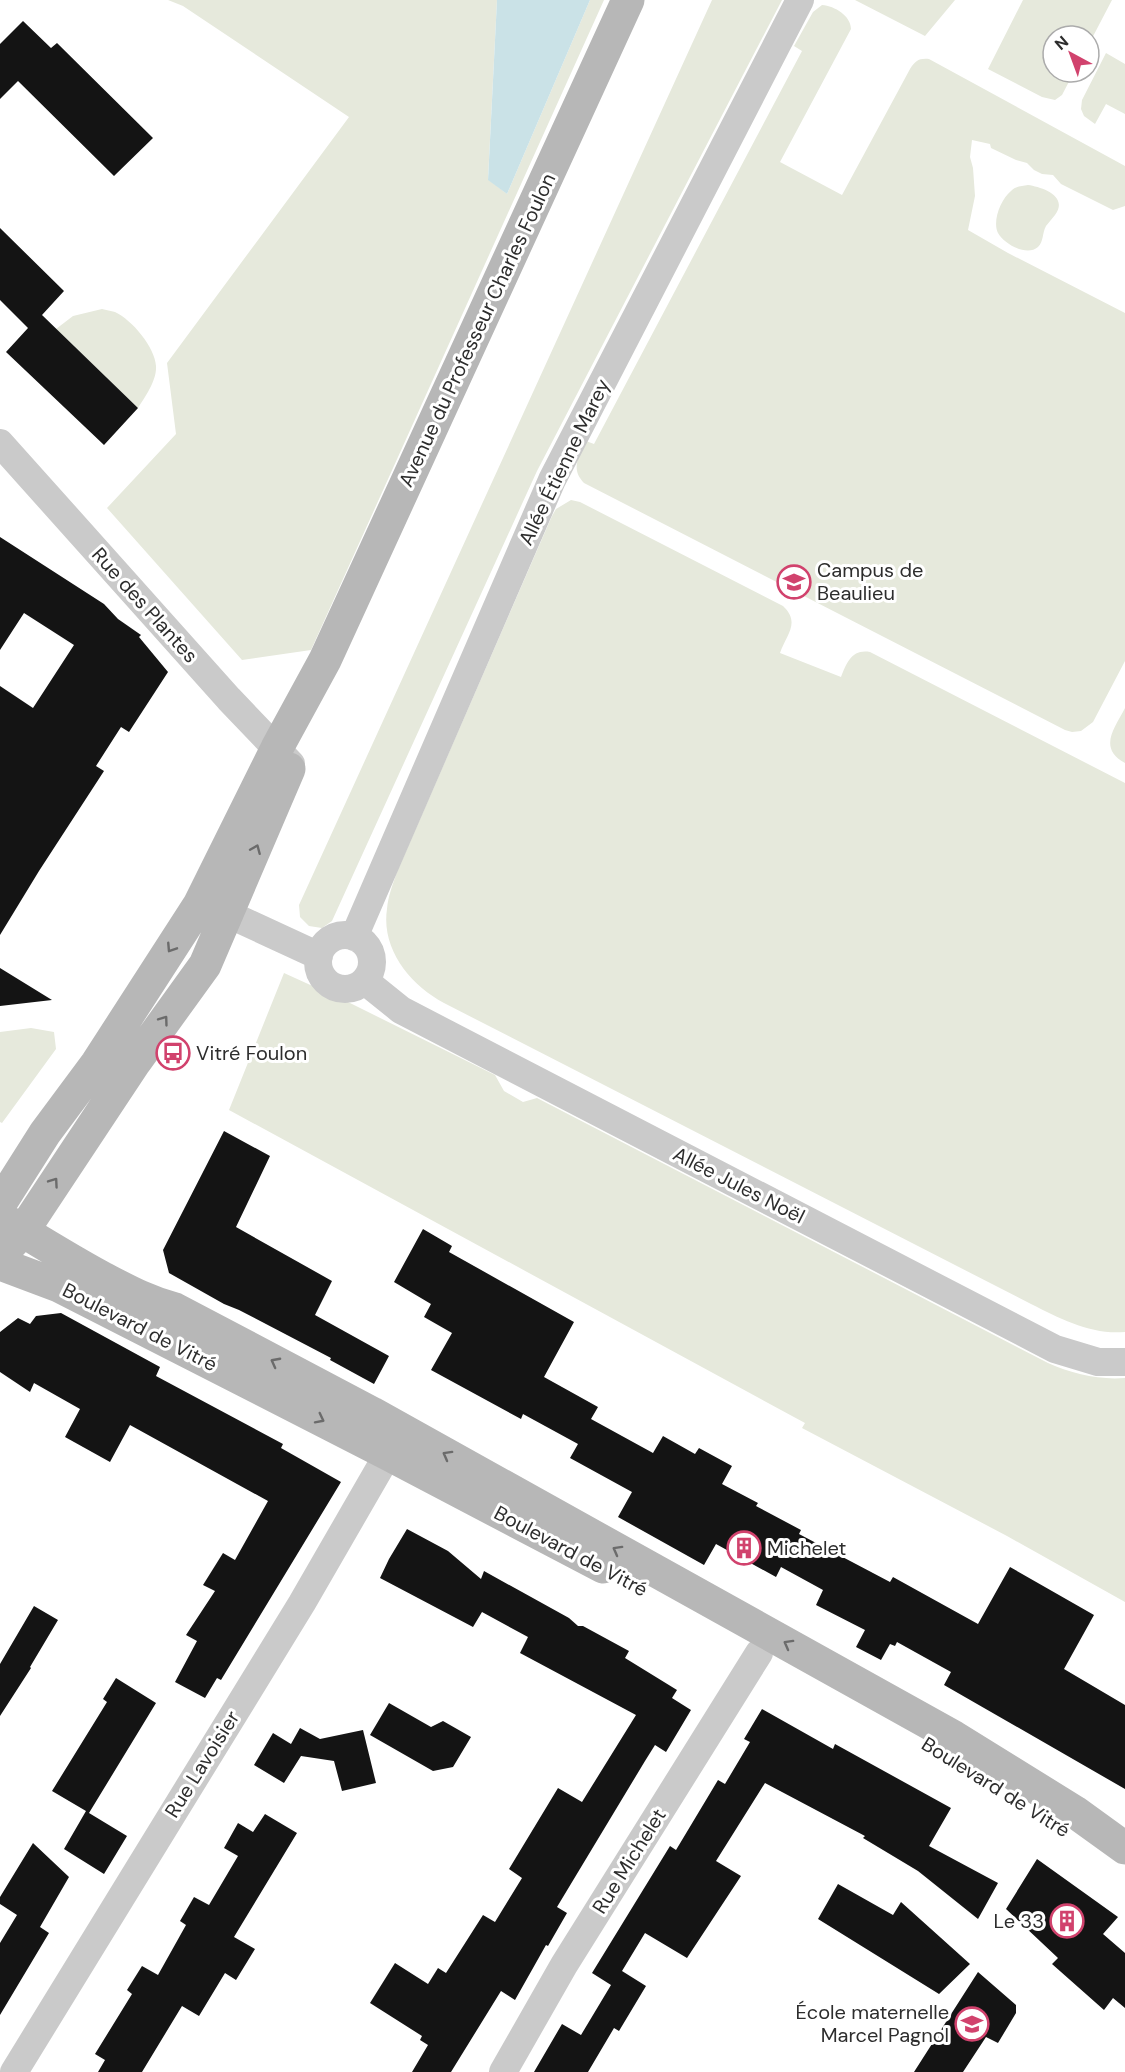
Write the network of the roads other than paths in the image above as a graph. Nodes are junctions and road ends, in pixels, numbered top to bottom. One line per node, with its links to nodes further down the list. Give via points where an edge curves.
1 (628, 0): 4 (main road, Avenue du Professeur Charles Foulon, via 326,660 318,703)
2 (800, 0): 6 (street, Allée Étienne Marey, via 552,480)
3 (0, 443): 4 (street, Rue des Plantes)
4 (284, 757): 5 (main road, Avenue du Professeur Charles Foulon)
5 (214, 909): 7 (street); 9 (main road, Avenue du Professeur Charles Foulon, one-way to 9, via 45,1133); 10 (main road, Avenue du Professeur Charles Foulon, one-way to 5, via 205,965)
6 (354, 937): 7 (street, via 336,937 322,948); 8 (street, via 368,948 371,956 372,965)
7 (319, 956): 8 (street, via 320,973 332,986 349,989)
8 (364, 981): 13 (street, Allée Jules Noël, via 401,1010 1055,1349 1098,1362)
9 (0, 1204)
10 (11, 1224): 11 (main road); 16 (main road, Boulevard de Vitré, one-way to 10, via 954,1737 372,1413 175,1309 150,1303)
11 (0, 1255)
12 (0, 1264): 14 (main road, Boulevard de Vitré, one-way to 14, via 59,1286)
13 (1125, 1362)
14 (388, 1454): 15 (main road, Boulevard de Vitré); 18 (street, Rue Lavoisier, via 302,1603)
15 (759, 1653): 17 (main road, Boulevard de Vitré, via 932,1745); 19 (street, Rue Michelet, via 564,1965)
16 (1125, 1848)
17 (1125, 1871)
18 (14, 2072)
19 (503, 2072)

